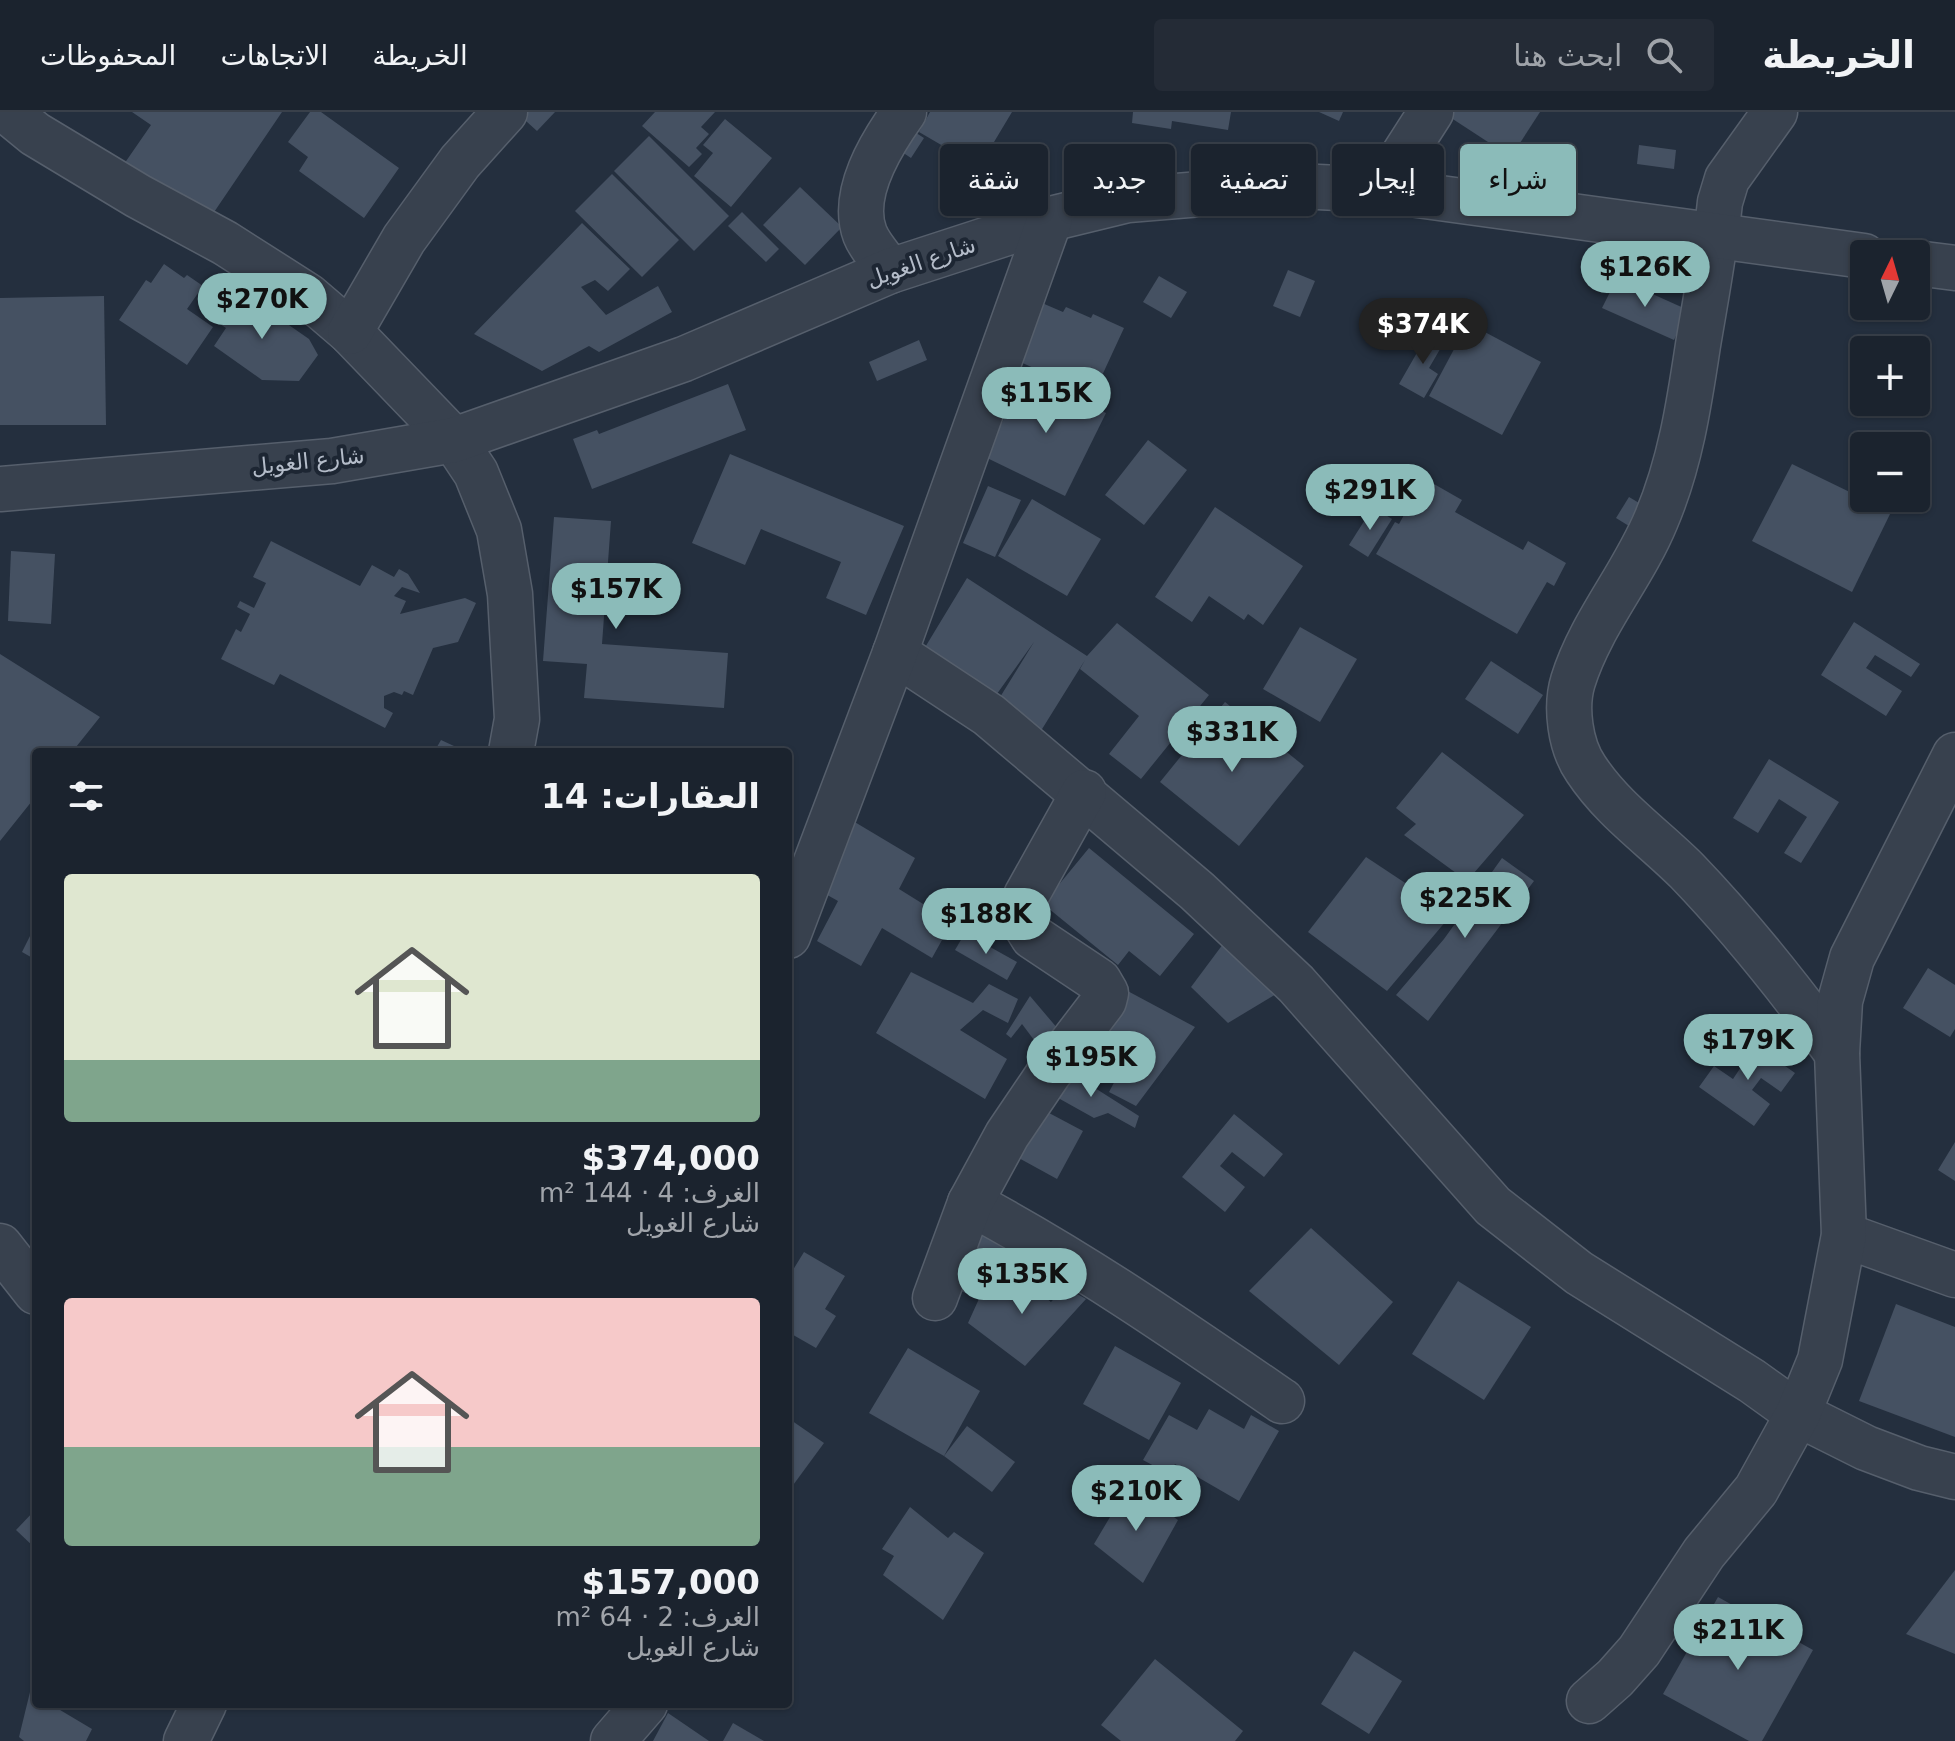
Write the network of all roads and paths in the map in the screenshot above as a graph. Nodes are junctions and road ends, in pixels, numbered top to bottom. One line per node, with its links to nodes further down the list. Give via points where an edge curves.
1 (8, 112): 15 (street, via 35,134 285,281)
2 (505, 112): 15 (street, via 460,162 404,239)
3 (904, 112): 14 (street, via 873,167 860,214 866,236)
4 (1431, 112): 6 (street)
5 (1775, 112): 10 (street, via 1727,179)
6 (1410, 144)
7 (1332, 188): 9 (street, شارع الغويل, via 1128,200)
8 (1444, 199): 10 (street, شارع الغويل)
9 (1050, 219): 14 (street, شارع الغويل); 18 (street)
10 (1716, 236): 11 (street, شارع الغويل); 23 (street, via 1672,477 1655,522 1573,682 1571,730 1584,767 1629,820 1740,928)
11 (1850, 254)
12 (1930, 265): 13 (street)
13 (1955, 268)
14 (890, 271): 16 (street, شارع الغويل, via 684,359)
15 (350, 332): 16 (street)
16 (454, 440): 17 (street, شارع الغويل, via 332,461); 19 (street, via 476,473 499,530 511,610 517,719)
17 (0, 489)
18 (895, 653): 21 (street, via 989,715); 22 (street)
19 (512, 748)
20 (1955, 755): 23 (street, via 1852,958 1840,1001)
21 (1084, 792): 24 (street, via 1026,896 1023,921 1033,937 1099,981 1104,1001 1007,1135); 31 (street, via 1296,984 1493,1206 1579,1273)
22 (792, 925)
23 (1837, 1053): 25 (street)
24 (970, 1203): 29 (street); 30 (street, via 1148,1309)
25 (1844, 1235): 27 (street); 31 (street, via 1820,1360)
26 (0, 1246): 28 (street)
27 (1955, 1275)
28 (32, 1287)
29 (935, 1298)
30 (1282, 1401)
31 (1798, 1414): 32 (street, via 1866,1448); 33 (street, via 1756,1490 1704,1553 1639,1651)
32 (1955, 1477)
33 (1589, 1701)
34 (202, 1708): 36 (street)
35 (642, 1708): 37 (street)
36 (186, 1741)
37 (613, 1741)

